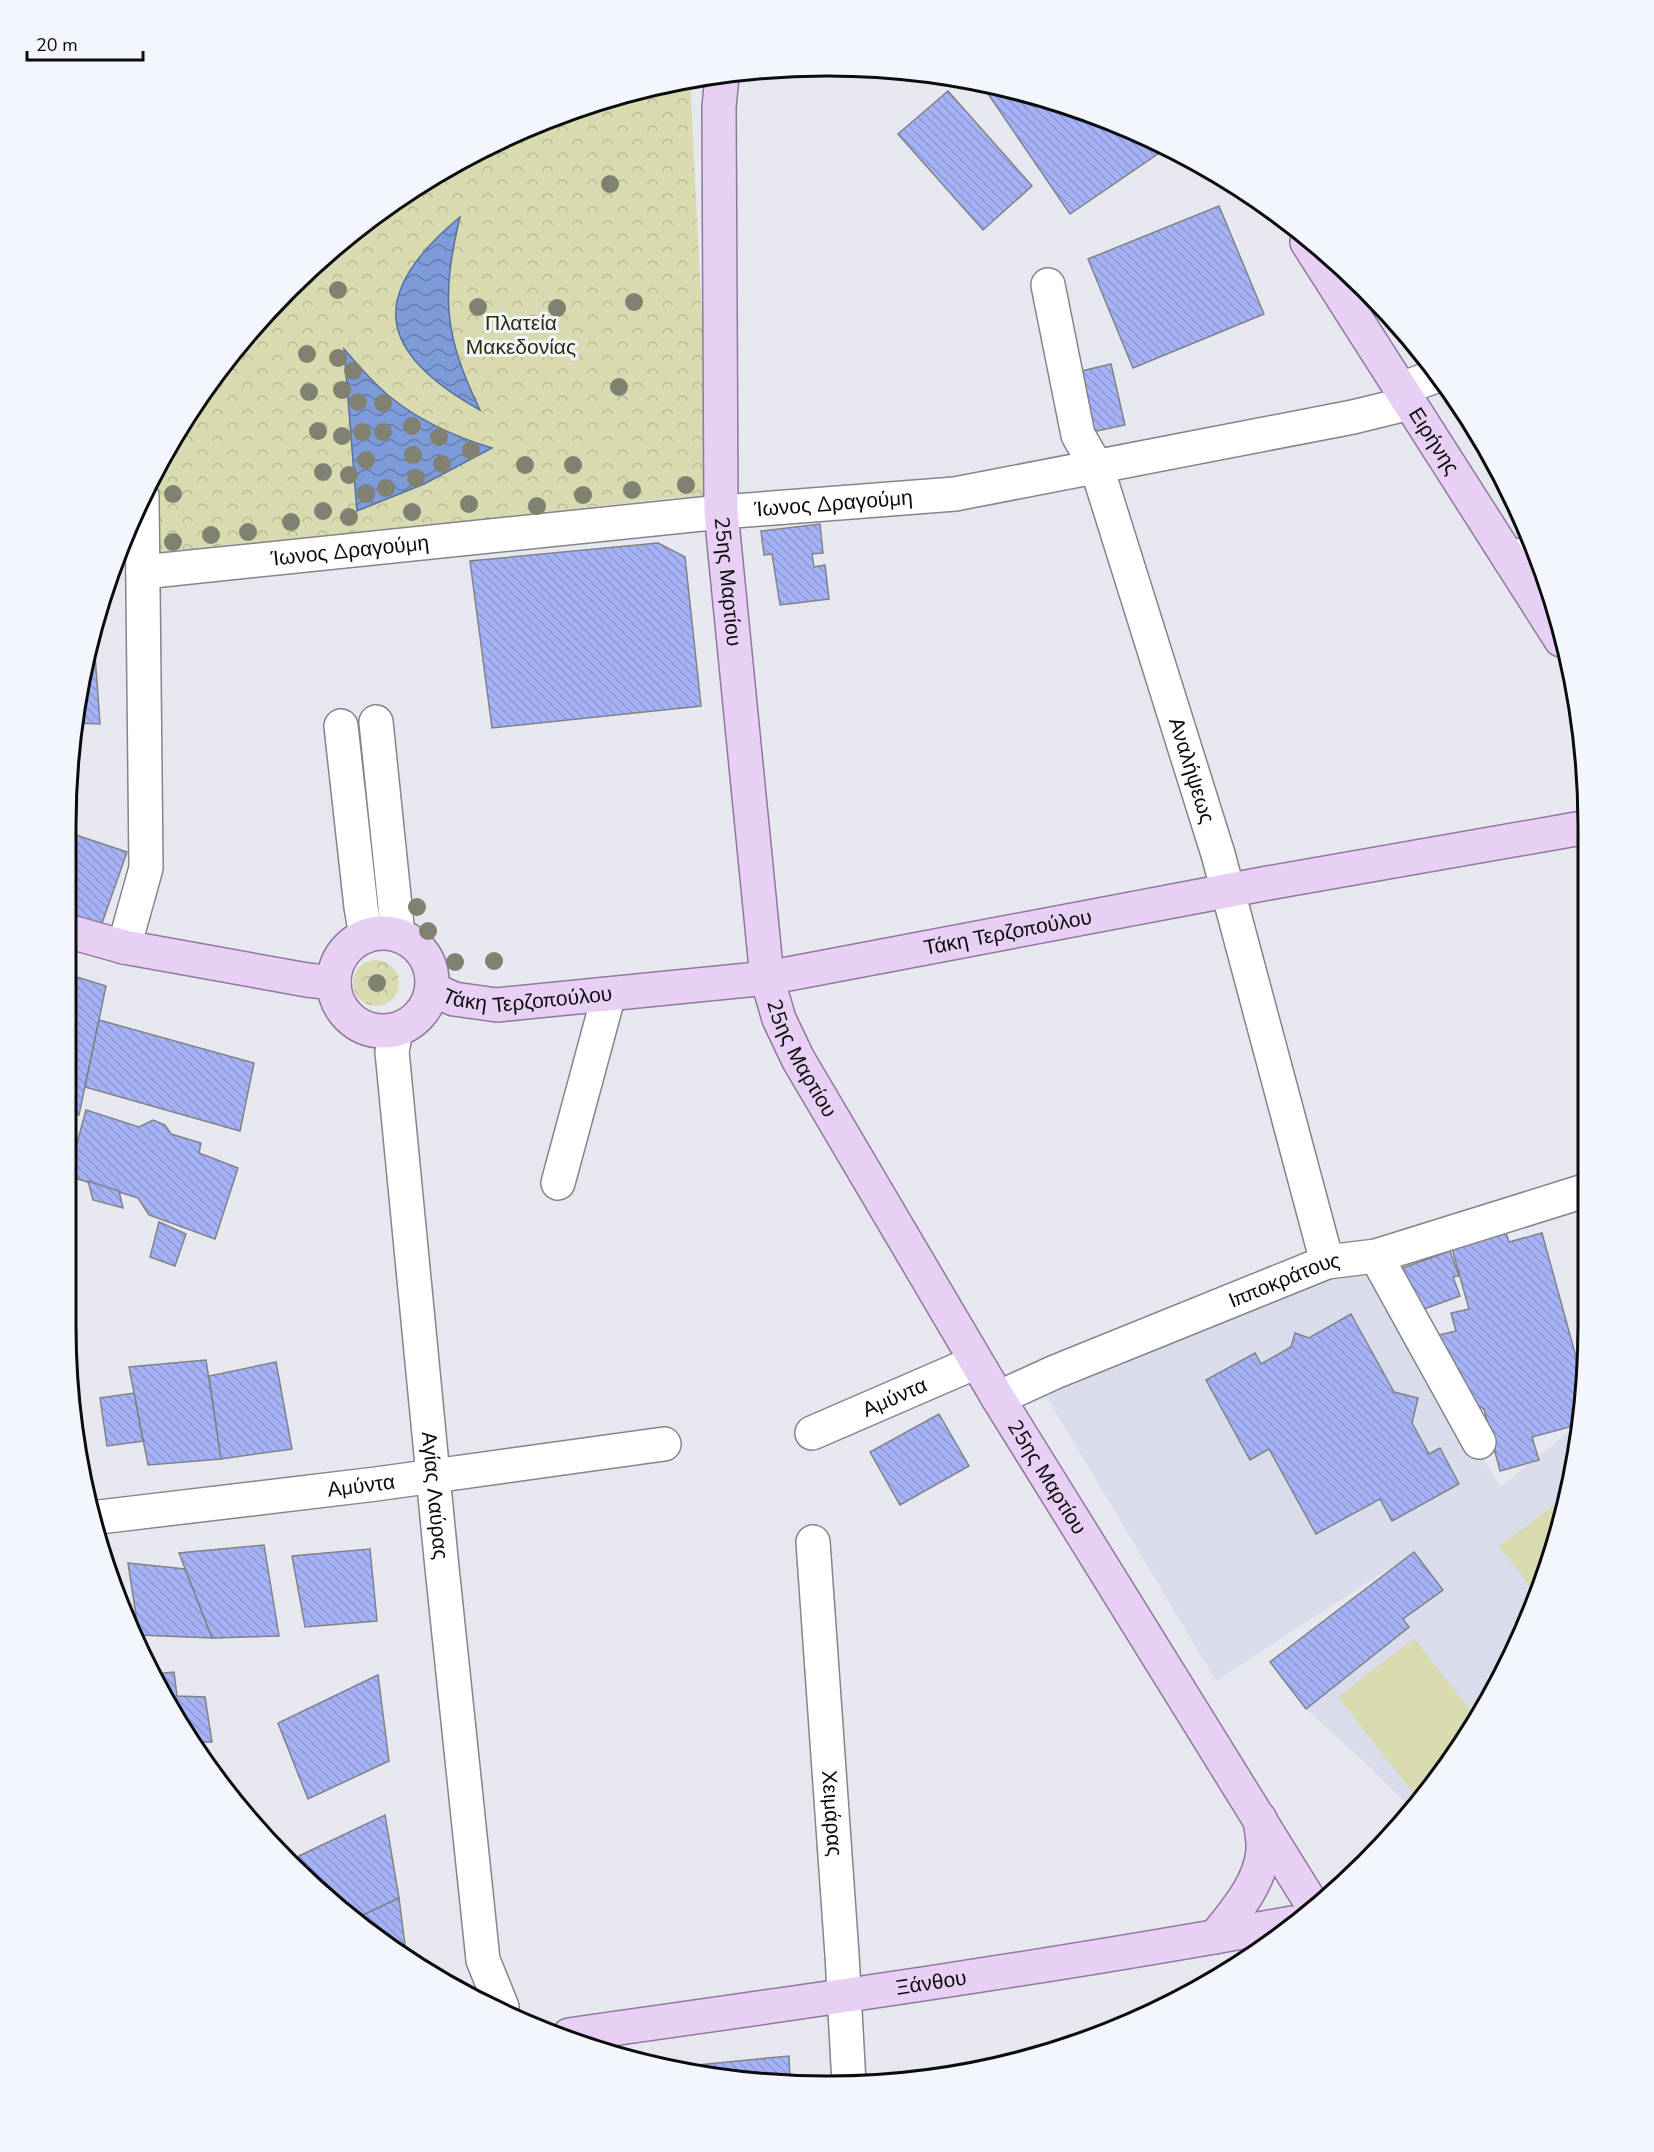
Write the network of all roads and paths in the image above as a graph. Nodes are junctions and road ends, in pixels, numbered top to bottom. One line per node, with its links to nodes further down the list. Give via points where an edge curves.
1 (721, 84): 7 (main road, 25ης Μαρτίου)
2 (1048, 285): 6 (street, Αναλήψεως, via 1078,435)
3 (1355, 294): 5 (main road, Ειρήνης)
4 (1429, 380): 5 (street, Ίωνος Δραγούμη)
5 (1406, 396): 6 (street, Ίωνος Δραγούμη, via 1341,420); 9 (main road, Ειρήνης)
6 (1098, 468): 7 (street, Ίωνος Δραγούμη, via 955,494); 15 (street, Αναλήψεως)
7 (721, 512): 10 (street, Ίωνος Δραγούμη); 20 (main road, 25ης Μαρτίου)
8 (142, 521): 10 (street)
9 (1521, 556): 11 (main road, Ειρήνης)
10 (143, 572): 19 (street, via 146,868)
11 (1543, 601)
12 (376, 722): 17 (street)
13 (342, 726): 18 (street)
14 (1578, 829): 15 (main road, Τάκη Τερζοπούλου)
15 (1226, 891): 20 (main road, Τάκη Τερζοπούλου); 28 (street, Αναλήψεως)
16 (76, 934): 19 (main road)
17 (398, 935): 18 (main road); 22 (main road, via 425,956 432,972)
18 (366, 936): 21 (main road, via 342,954)
19 (124, 947): 21 (main road)
20 (767, 978): 23 (main road, Τάκη Τερζοπούλου); 29 (main road, 25ης Μαρτίου, via 779,1019 798,1059)
21 (334, 983): 24 (main road, via 343,1011 353,1021 374,1030)
22 (432, 989): 23 (main road, Τάκη Τερζοπούλου, via 454,999 497,1005); 24 (main road, via 420,1015)
23 (609, 994): 25 (street)
24 (396, 1030): 34 (street, Αγίας Λαύρας, via 392,1052)
25 (558, 1183)
26 (1578, 1193): 27 (street, Ιπποκράτους)
27 (1376, 1256): 28 (street, Ιπποκράτους); 32 (street)
28 (1327, 1262): 30 (street, Ιπποκράτους)
29 (976, 1362): 30 (main road, 25ης Μαρτίου); 31 (street, Αμύντα)
30 (998, 1398): 37 (main road, 25ης Μαρτίου)
31 (812, 1433)
32 (1479, 1442)
33 (664, 1444): 34 (street, Αμύντα)
34 (434, 1476): 35 (street, Αμύντα); 41 (street, Αγίας Λαύρας)
35 (102, 1517)
36 (813, 1542): 43 (street, Χειμάρας)
37 (1260, 1818): 38 (main road, 25ης Μαρτίου); 40 (main road, via 1263,1851 1258,1874)
38 (1309, 1900)
39 (1276, 1926): 40 (main road, Ξάνθου)
40 (1215, 1937): 43 (main road, Ξάνθου)
41 (483, 1960): 42 (street, Αγίας Λαύρας); 44 (street, Αγίας Λαύρας)
42 (477, 1989)
43 (845, 1996): 45 (main road, Ξάνθου); 46 (street, Χειμάρας)
44 (498, 1999)
45 (580, 2034)
46 (849, 2075)

